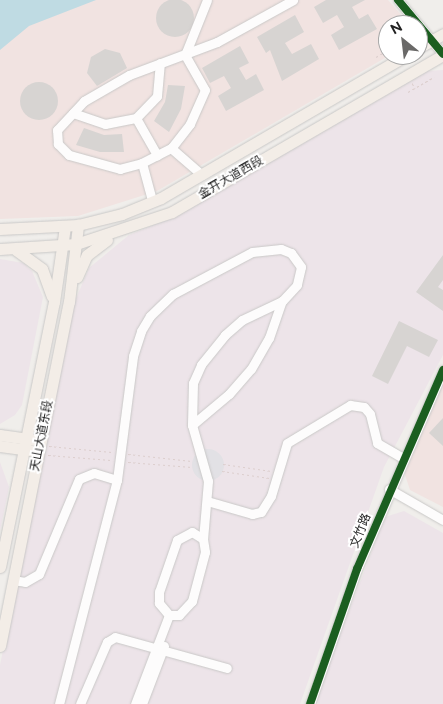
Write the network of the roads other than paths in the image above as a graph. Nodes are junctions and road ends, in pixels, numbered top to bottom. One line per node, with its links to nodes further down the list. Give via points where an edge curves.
1 (207, 0): 8 (street)
2 (294, 0): 8 (street)
3 (398, 0): 5 (street)
4 (443, 34): 5 (main road)
5 (432, 40): 6 (main road); 7 (street)
6 (428, 42)
7 (443, 54): 21 (main road, 金开大道西段, via 172,212)
8 (185, 55): 9 (street); 13 (street, via 205,90 190,124)
9 (160, 63): 11 (street, via 129,74 84,101); 12 (street, via 157,96)
10 (390, 65): 16 (main road, 金开大道西段)
11 (73, 113): 12 (street, via 105,124); 15 (street, via 57,130 58,144 68,155 91,164 120,169)
12 (136, 118): 14 (street)
13 (171, 148): 14 (street); 16 (street)
14 (157, 155): 15 (street)
15 (142, 163): 17 (street)
16 (202, 175): 17 (main road, 金开大道西段)
17 (152, 201): 18 (main road, 金开大道西段)
18 (78, 225): 19 (main road, 金开大道西段); 22 (main road, 天山大道东段)
19 (65, 227): 20 (main road, 金开大道西段); 23 (main road, 天山大道东段)
20 (0, 229)
21 (127, 230): 22 (main road, 金开大道西段); 28 (main road, via 87,255)
22 (76, 244): 23 (main road, 金开大道西段); 28 (main road, 天山大道东段)
23 (62, 246): 25 (main road, 金开大道西段); 27 (main road, 天山大道东段)
24 (0, 249): 25 (main road, 金开大道西段)
25 (15, 249): 27 (main road, via 30,256 42,269)
26 (282, 301): 30 (street, via 269,338 252,368 229,394); 30 (street, via 242,320 213,348 193,383); 36 (street, via 297,285 301,267 291,253 266,248 161,303 141,331 133,356)
27 (54, 302): 32 (main road, 天山大道东段)
28 (69, 302): 34 (main road, 天山大道东段)
29 (443, 370): 35 (street, 文竹路)
30 (192, 425): 38 (street, via 208,481)
31 (0, 435): 32 (main road)
32 (26, 444): 33 (main road); 34 (main road); 41 (main road, 天山大道东段)
33 (0, 446)
34 (42, 448): 42 (main road, 天山大道东段)
35 (403, 458): 37 (street, 文竹路); 38 (street, via 377,443 370,414 357,404 293,436 287,443 278,475 261,512 252,514)
36 (117, 480): 42 (street, via 94,473 78,478 39,574 25,582); 47 (street)
37 (390, 489): 39 (street); 51 (street, 文竹路, via 313,686)
38 (207, 501): 40 (street)
39 (443, 520)
40 (203, 539): 43 (street, via 205,552 192,602); 43 (street, via 197,534 186,533 174,546 158,597)
41 (0, 567)
42 (13, 580): 44 (main road, 天山大道东段)
43 (171, 616): 45 (street)
44 (0, 646)
45 (160, 649): 46 (street); 48 (street, via 110,638); 49 (street); 50 (street)
46 (227, 668)
47 (59, 704)
48 (80, 704)
49 (135, 704)
50 (142, 704)
51 (310, 704)

